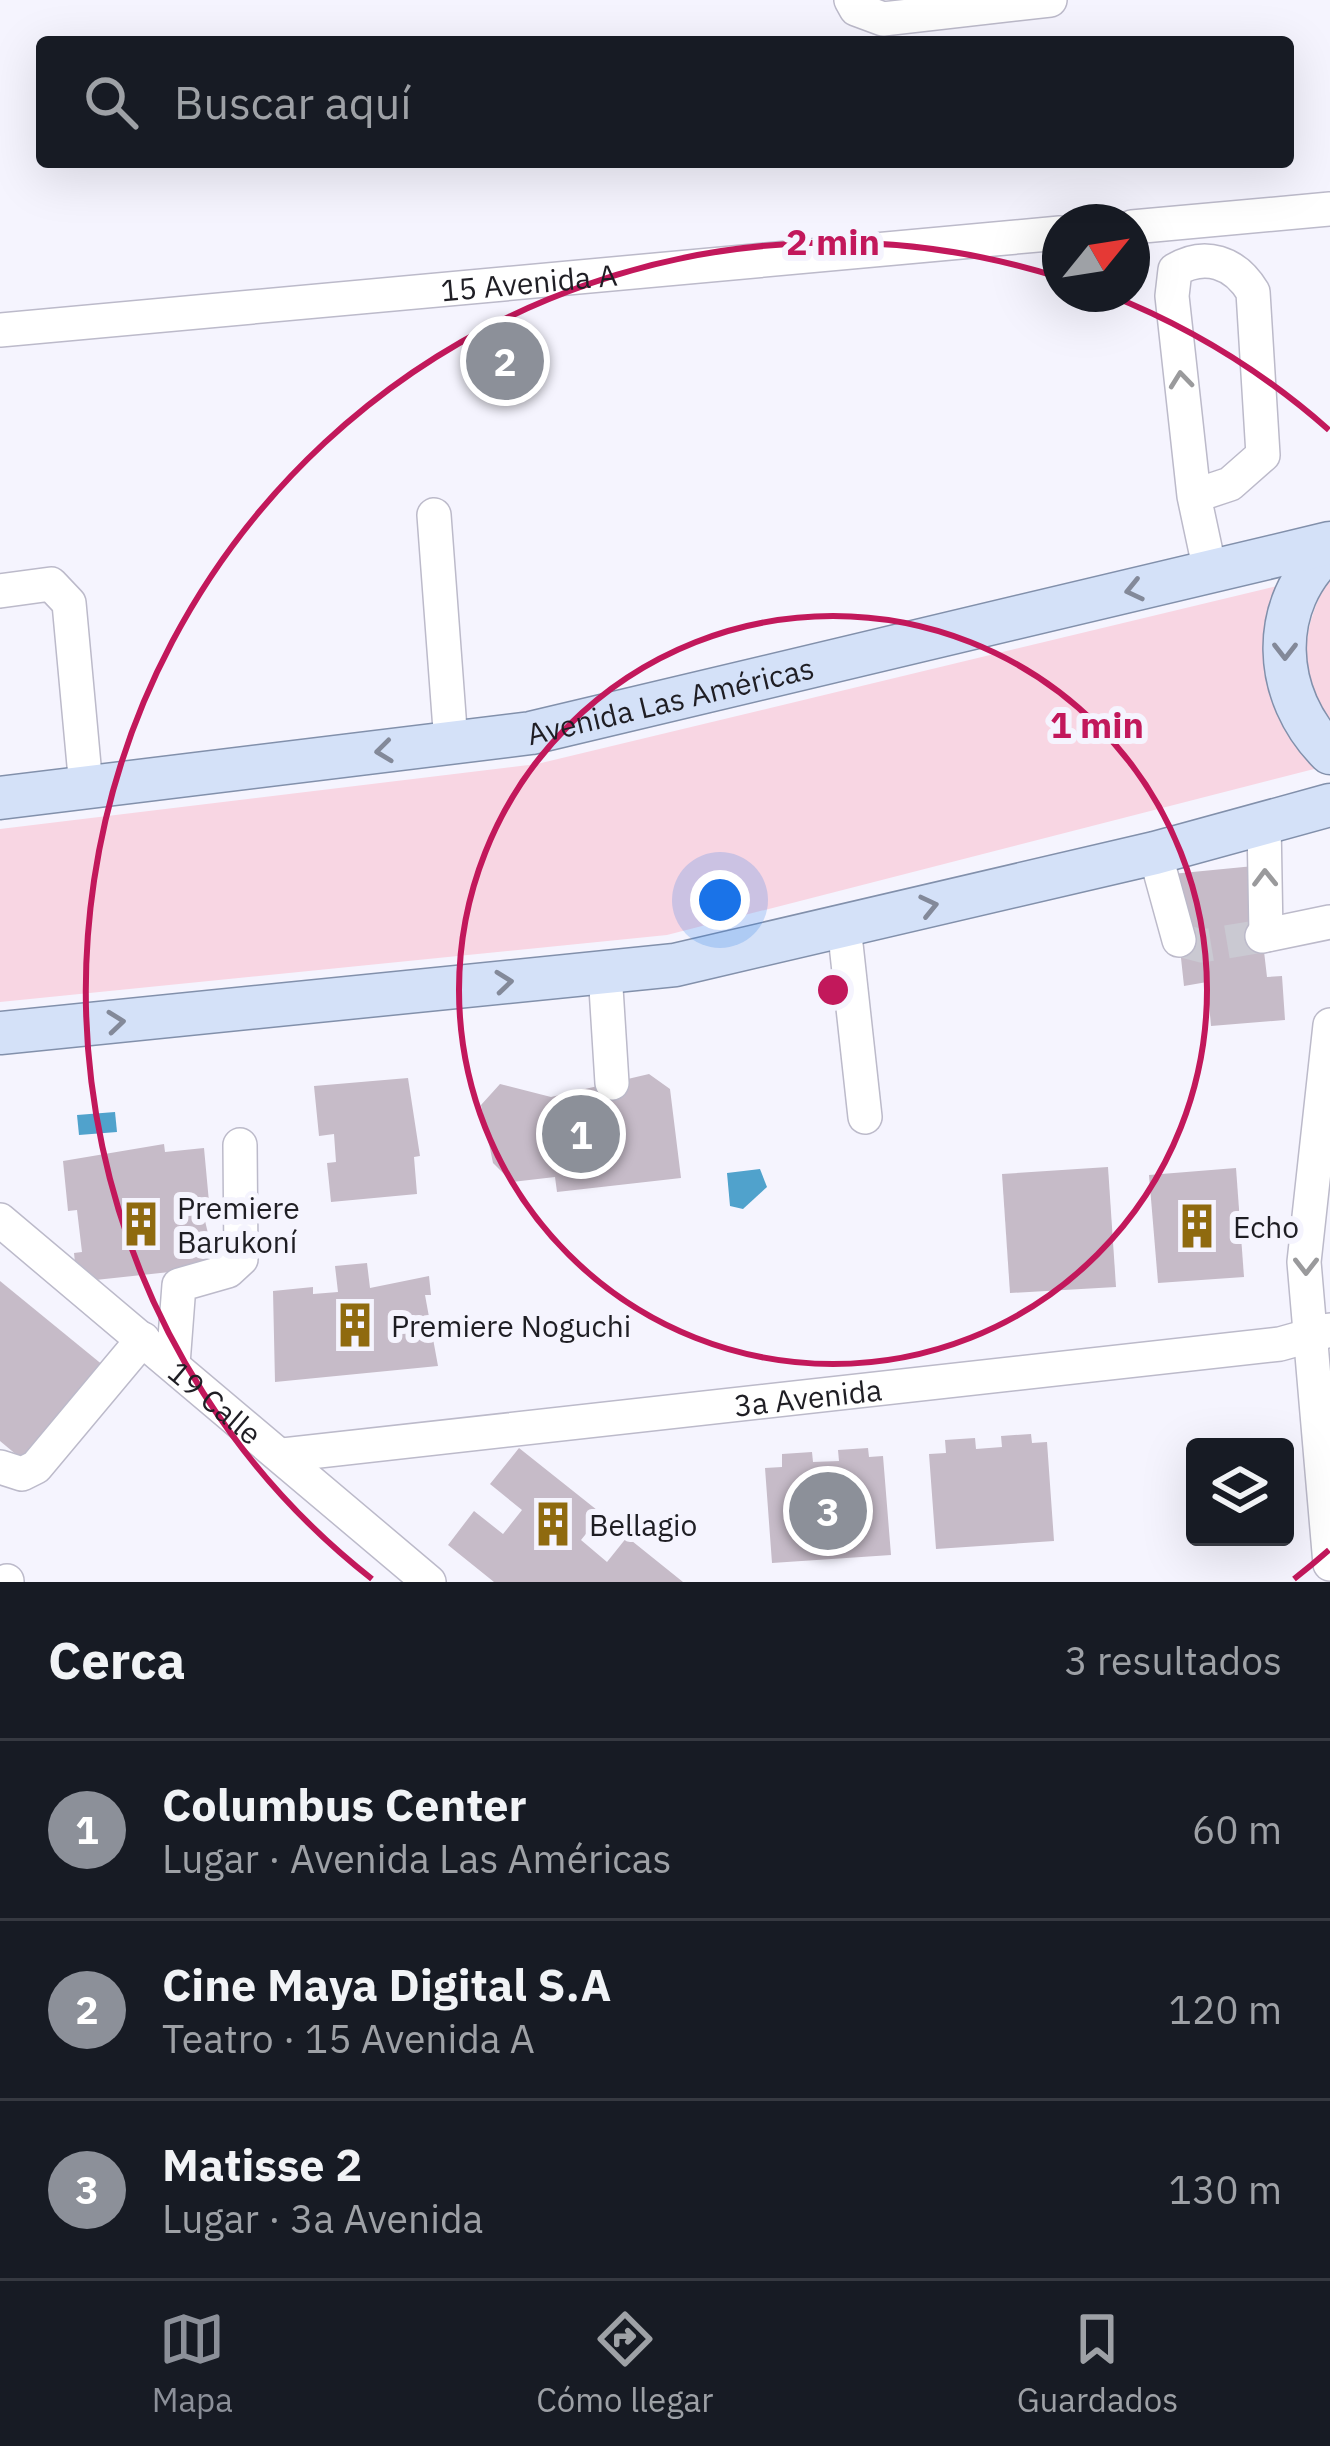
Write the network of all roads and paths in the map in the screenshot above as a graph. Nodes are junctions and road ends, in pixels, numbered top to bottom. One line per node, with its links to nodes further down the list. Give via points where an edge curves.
1 (851, 0): 2 (street, via 883,20)
2 (1050, 0)
3 (1330, 208): 4 (street)
4 (1186, 222): 5 (street); 7 (street)
5 (1150, 225)
6 (1042, 235): 8 (street, 15 Avenida A)
7 (1187, 263): 9 (street, one-way to 7, via 1172,296 1175,270); 9 (street, via 1218,260 1252,292 1264,455 1230,484)
8 (0, 330)
9 (1194, 496): 12 (street)
10 (434, 515): 14 (street)
11 (1330, 546): 12 (main road, Avenida Las Américas); 15 (main road, one-way to 15, via 1290,608 1283,664 1301,718)
12 (1210, 572): 14 (main road, Avenida Las Américas, one-way to 14, via 531,734)
13 (0, 591): 16 (street, via 51,584 69,603)
14 (451, 743): 16 (main road, Avenida Las Américas, one-way to 16)
15 (1330, 753)
16 (86, 787): 17 (main road, Avenida Las Américas)
17 (0, 798)
18 (1330, 806): 19 (main road)
19 (1264, 822): 20 (main road); 21 (street, one-way to 19, via 1264,935)
20 (1155, 853): 22 (main road, one-way to 20); 23 (street)
21 (1330, 922)
22 (844, 926): 24 (main road, via 675,965); 29 (street)
23 (1179, 940)
24 (605, 972): 26 (main road, one-way to 24); 28 (street)
25 (1330, 1025): 32 (street, one-way to 32, via 1304,1262)
26 (17, 1032): 27 (main road)
27 (0, 1057)
28 (612, 1083)
29 (865, 1117)
30 (240, 1145): 34 (street, via 241,1258 228,1271 178,1285)
31 (0, 1220): 33 (street, 19 Calle)
32 (1320, 1333): 35 (street, 3a Avenida); 37 (street)
33 (143, 1339): 34 (street, 19 Calle); 36 (street, via 36,1467 22,1474)
34 (173, 1364): 35 (street, 19 Calle)
35 (283, 1455): 38 (street, 19 Calle)
36 (0, 1467)
37 (1330, 1564)
38 (429, 1582)

